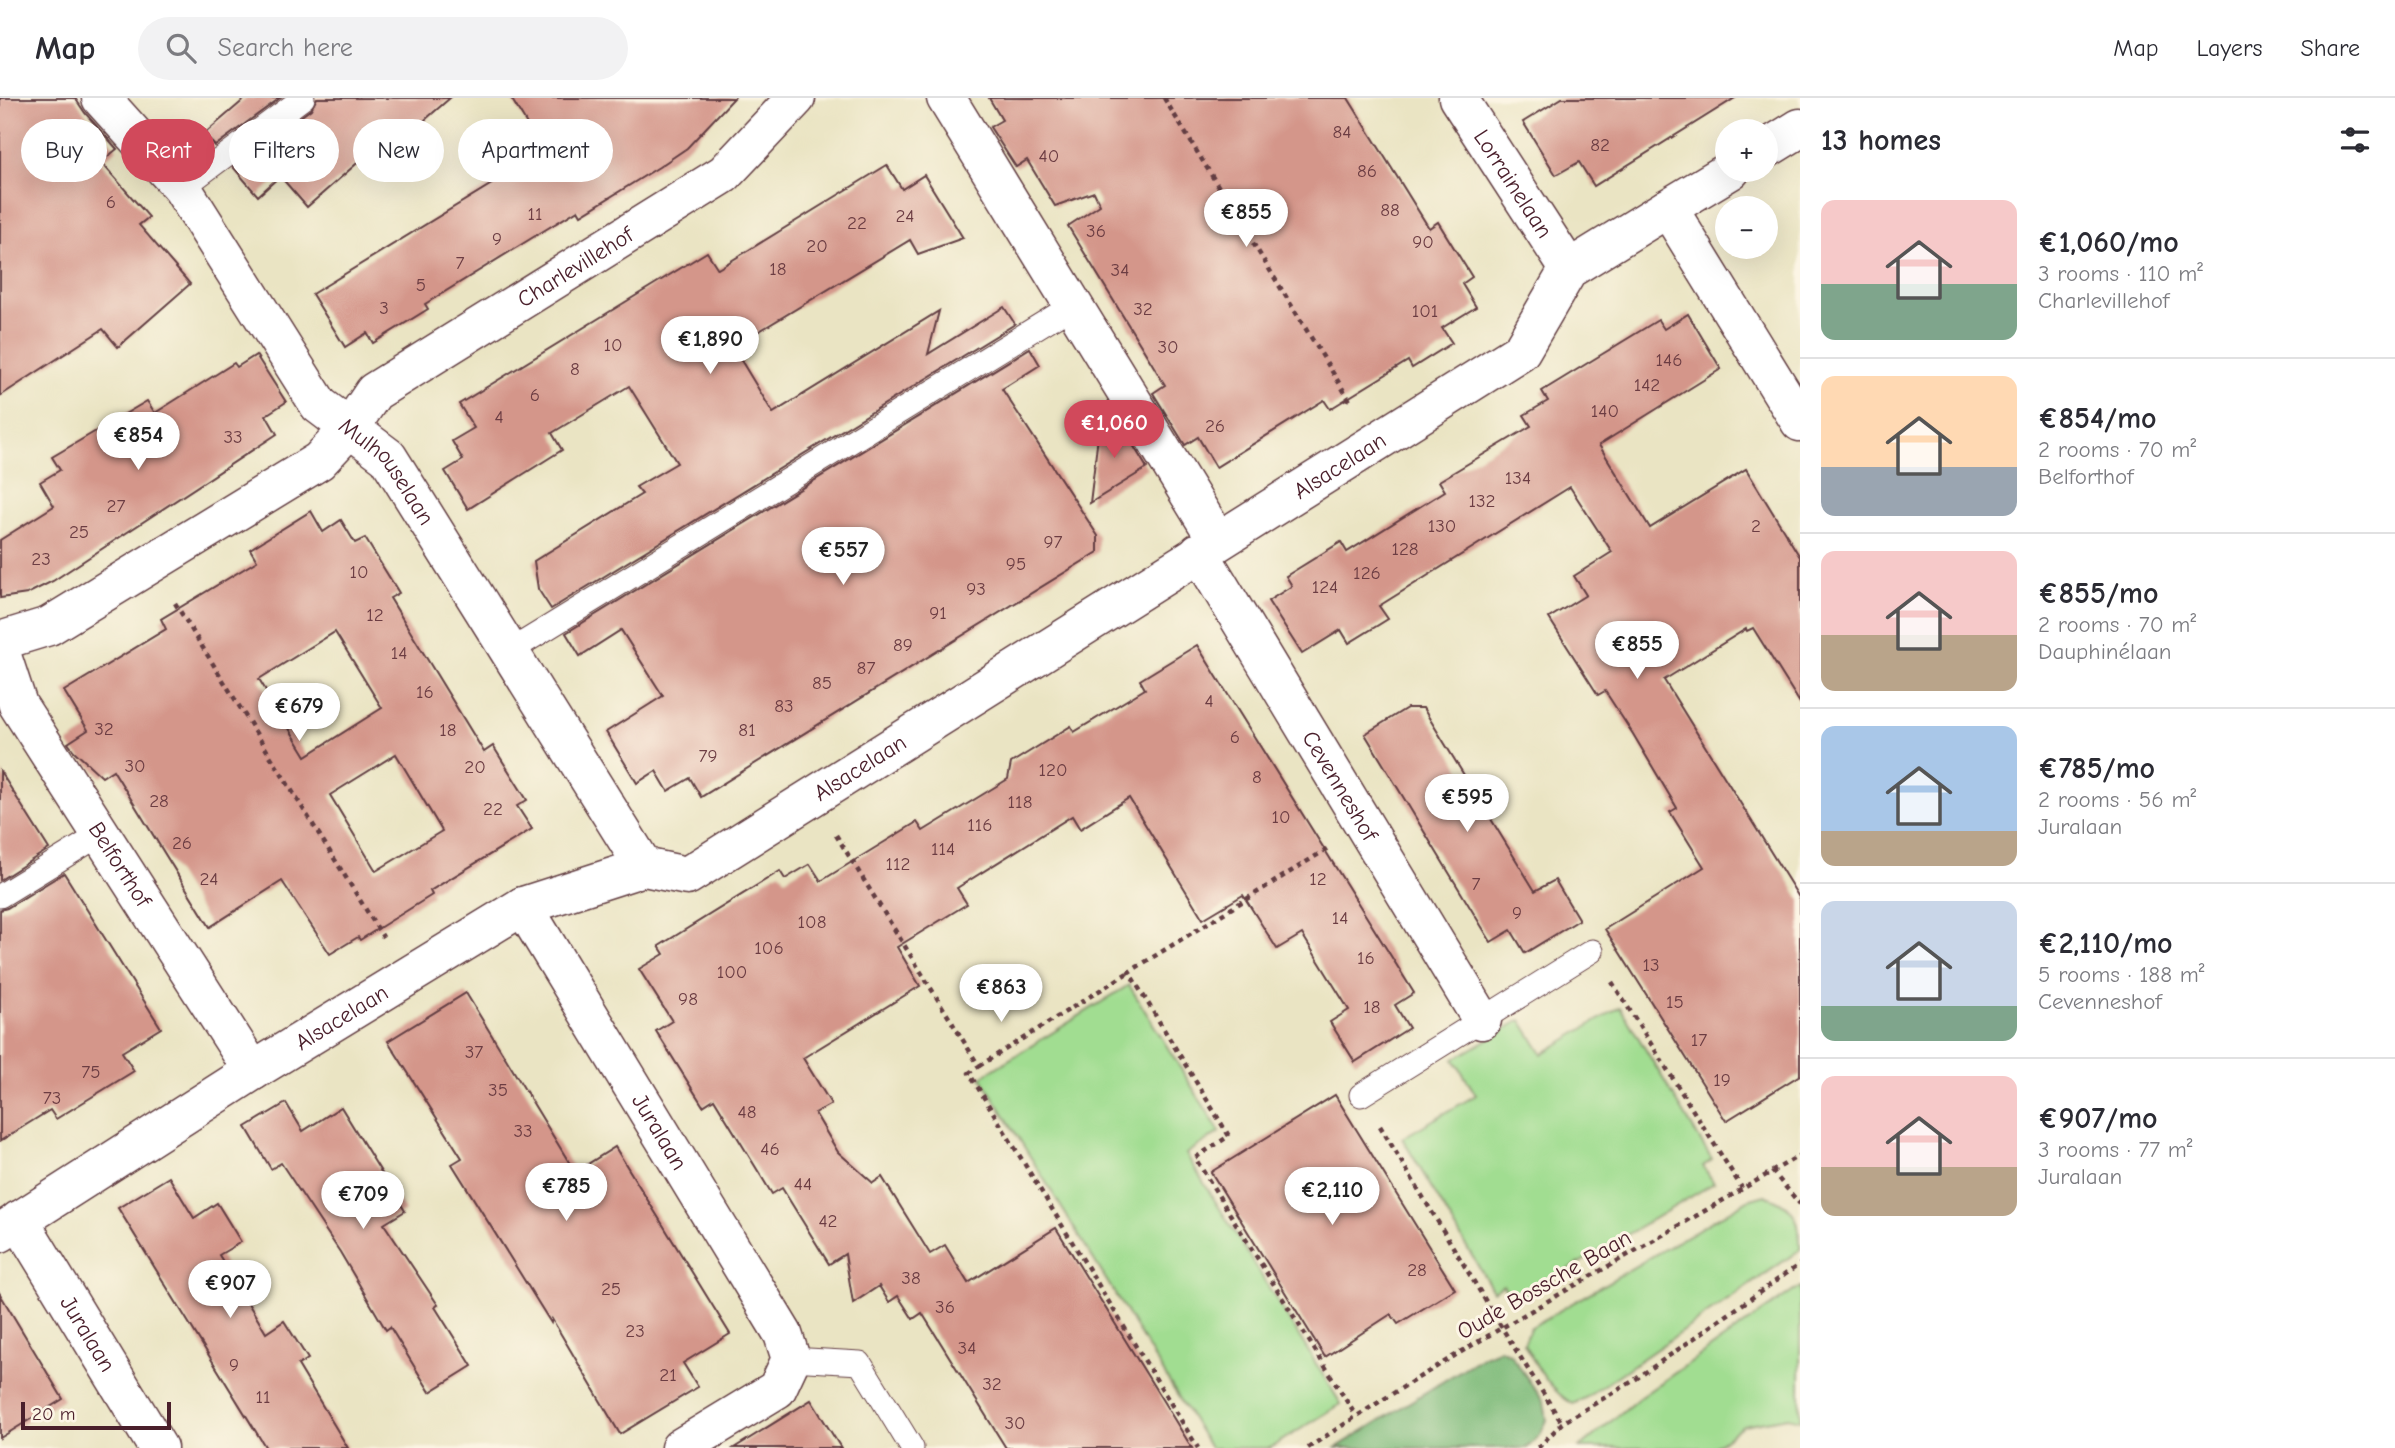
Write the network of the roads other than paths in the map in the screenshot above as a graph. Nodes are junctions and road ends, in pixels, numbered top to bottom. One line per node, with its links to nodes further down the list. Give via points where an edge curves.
1 (101, 98): 9 (street, Mulhouselaan)
2 (303, 98): 9 (lane)
3 (796, 98): 14 (street, Charlevillehof, via 724,174 374,392)
4 (946, 98): 12 (street)
5 (1458, 98): 11 (street, Lorrainelaan)
6 (1800, 128): 7 (street)
7 (1778, 142)
8 (1715, 180): 10 (street, Alsacelaan)
9 (182, 188): 14 (street, Mulhouselaan, via 319,405)
10 (1668, 208): 11 (street, Alsacelaan); 13 (street)
11 (1569, 269): 15 (street, Alsacelaan, via 1521,351)
12 (1073, 305): 15 (street); 18 (lane)
13 (1800, 422)
14 (349, 429): 16 (street, via 320,461 49,626); 18 (street, Mulhouselaan, via 388,457)
15 (1208, 546): 20 (street, Alsacelaan, via 687,876); 24 (street, Cevenneshof, via 1364,825)
16 (0, 641)
17 (0, 650): 19 (street, Belforthof, via 18,705)
18 (510, 651): 20 (street, Mulhouselaan)
19 (101, 834): 21 (lane); 25 (street, Belforthof)
20 (644, 867): 22 (street, Alsacelaan)
21 (0, 896)
22 (523, 906): 25 (street, Alsacelaan); 28 (street, Juralaan, via 783,1334)
23 (1592, 951): 24 (lane)
24 (1482, 1020): 26 (lane)
25 (253, 1071): 27 (street, Alsacelaan)
26 (1362, 1095)
27 (10, 1227): 29 (street, Juralaan)
28 (791, 1359): 30 (street, via 777,1389); 31 (lane, via 860,1363)
29 (158, 1448)
30 (680, 1448)
31 (912, 1448)

